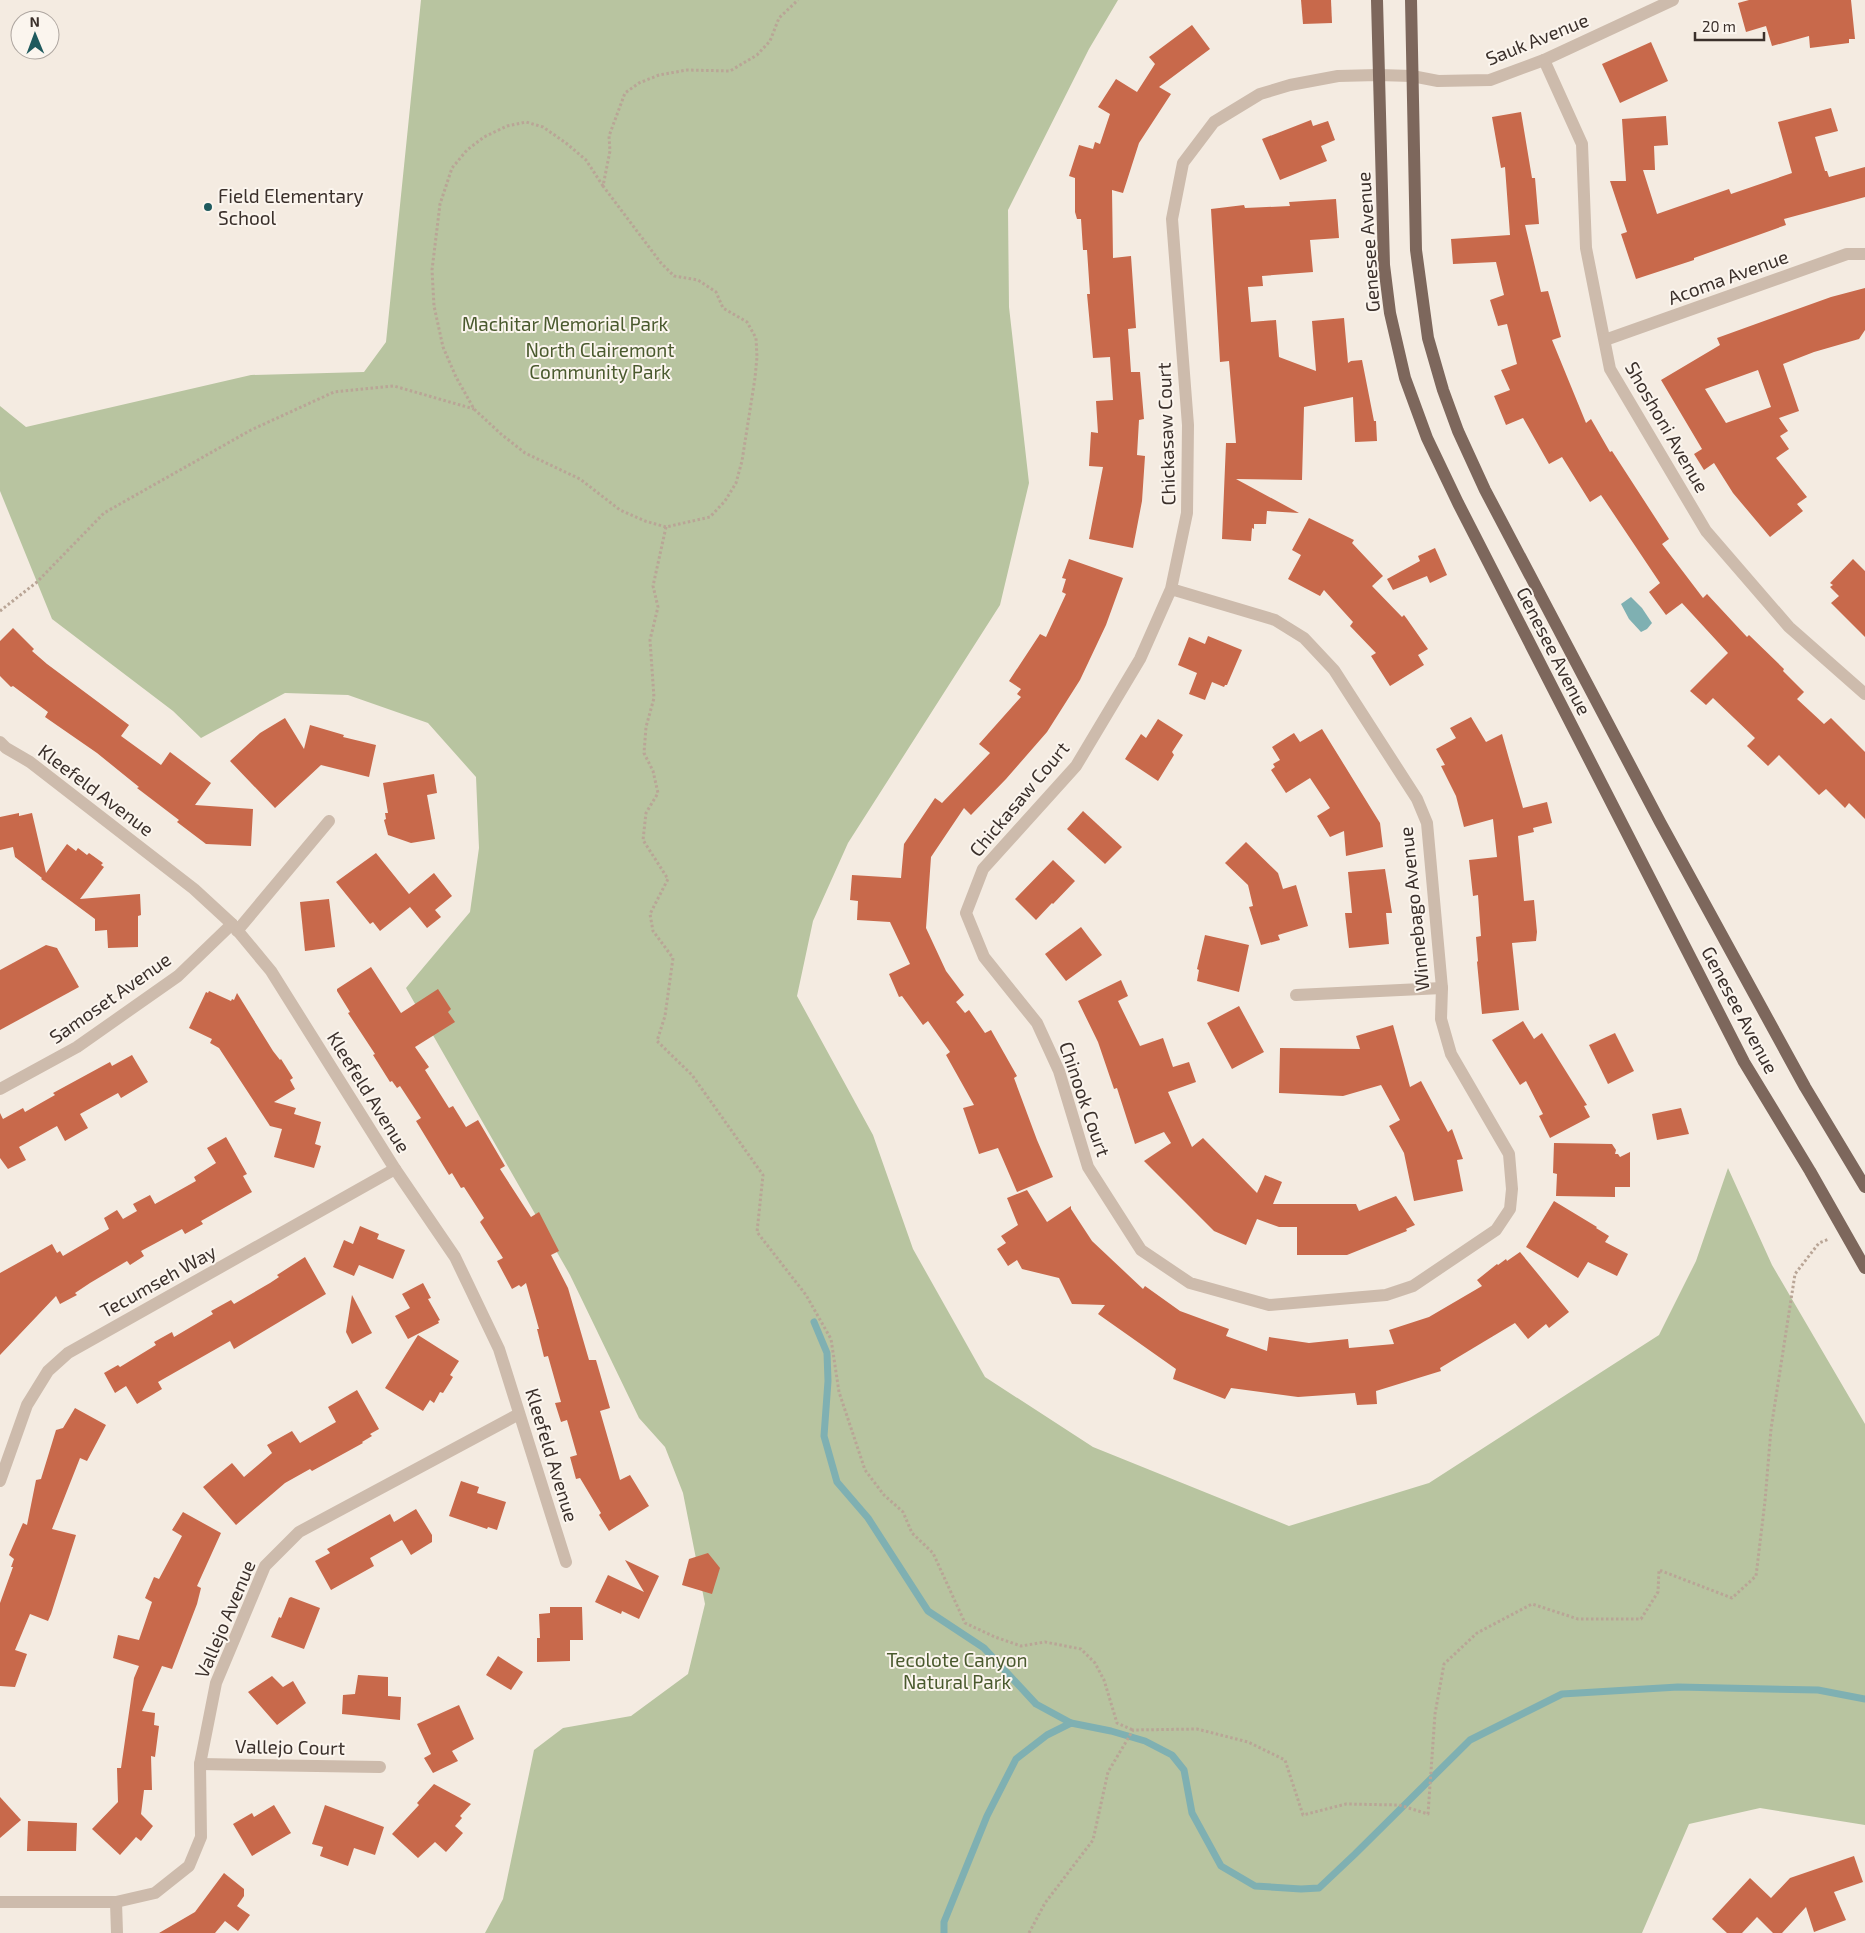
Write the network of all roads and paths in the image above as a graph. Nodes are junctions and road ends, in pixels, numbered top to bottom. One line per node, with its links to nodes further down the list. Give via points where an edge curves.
1 (798, 0): 8 (path, via 779,18 770,41 757,55 730,71 686,70 659,75 625,93 609,136 610,151)
2 (1377, 0): 6 (main road, Genesee Avenue)
3 (1411, 0): 7 (main road, Genesee Avenue)
4 (1673, 0): 5 (street, Sauk Avenue)
5 (1544, 60): 7 (street, Sauk Avenue, via 1490,80 1438,81); 10 (street, Shoshoni Avenue, via 1582,144 1586,248)
6 (1378, 74): 7 (street, Sauk Avenue); 13 (street, Chickasaw Court, via 1338,76 1260,94 1214,122 1183,164 1172,219 1188,424 1187,513); 26 (main road, Genesee Avenue, via 1384,265 1390,313 1405,378 1427,438 1744,1062)
7 (1412, 76): 24 (main road, Genesee Avenue, via 1416,250 1420,286 1428,338 1442,390 1458,431 1485,490 1664,830 1805,1087)
8 (602, 186): 11 (path, via 586,160 566,143 543,127 526,122 484,136 452,168 440,204 432,270 434,306 443,347); 12 (path, via 674,276 698,280 716,292 723,308 747,322 756,338 755,378 736,483 710,517)
9 (1865, 254): 10 (street, Acoma Avenue, via 1847,254)
10 (1605, 340): 15 (street, Shoshoni Avenue, via 1610,369 1706,532 1789,627)
11 (474, 409): 12 (path, via 525,453 580,478 620,510); 14 (path, via 394,386 334,392 251,430 104,513 37,582)
12 (666, 527): 31 (path, via 652,586 658,607 650,640 654,698 646,727 644,753 658,794 646,813 643,840 668,879 650,914 653,931 673,958 666,1016 657,1041 692,1075 763,1175 757,1232 806,1295 831,1339 839,1392 865,1470 884,1496 903,1512 912,1533 933,1553 965,1622 1021,1646 1045,1642 1081,1649 1095,1663 1104,1680 1117,1722)
13 (1171, 589): 19 (street, Winnebago Avenue, via 1274,620 1304,638 1334,670 1417,799 1427,823); 21 (street, Chickasaw Court, via 1140,659 1076,766 983,869 966,913 984,957)
14 (0, 611)
15 (1865, 694)
16 (2, 749): 18 (street, Kleefeld Avenue, via 30,762 179,876)
17 (329, 821): 18 (street, Samoset Avenue)
18 (234, 928): 22 (street, Samoset Avenue, via 178,976 77,1047); 23 (street, Kleefeld Avenue, via 272,971)
19 (1442, 988): 20 (street); 25 (street, Winnebago Avenue, via 1441,1019 1451,1054 1509,1154)
20 (1296, 995)
21 (1018, 1002): 25 (street, Chinook Court, via 1037,1023 1059,1071 1088,1167 1141,1250 1190,1283 1269,1305 1386,1296 1413,1286 1496,1230 1510,1209)
22 (0, 1088)
23 (395, 1169): 28 (street, Kleefeld Avenue, via 455,1257 499,1349); 29 (street, Tecumseh Way, via 68,1354 48,1371 27,1405)
24 (1865, 1187)
25 (1512, 1189)
26 (1845, 1231): 27 (main road, Genesee Avenue); 31 (path, via 1820,1243 1795,1274 1771,1429 1756,1576 1732,1598 1659,1570 1658,1592 1642,1619 1578,1619 1532,1604 1477,1633 1444,1664 1435,1714 1428,1814 1399,1805 1346,1804 1303,1815 1285,1760 1248,1742 1197,1729)
27 (1865, 1268)
28 (519, 1414): 30 (street, Kleefeld Avenue); 32 (street, Vallejo Avenue, via 299,1532 265,1566 216,1683)
29 (0, 1481)
30 (566, 1562)
31 (1133, 1730): 37 (path, via 1108,1772 1093,1840 1045,1903)
32 (200, 1764): 33 (street, Vallejo Court); 35 (street, Vallejo Avenue, via 201,1837 189,1866 155,1892)
33 (380, 1767)
34 (0, 1902): 35 (street, Vallejo Avenue)
35 (116, 1902): 36 (street)
36 (117, 1933)
37 (1029, 1933)

